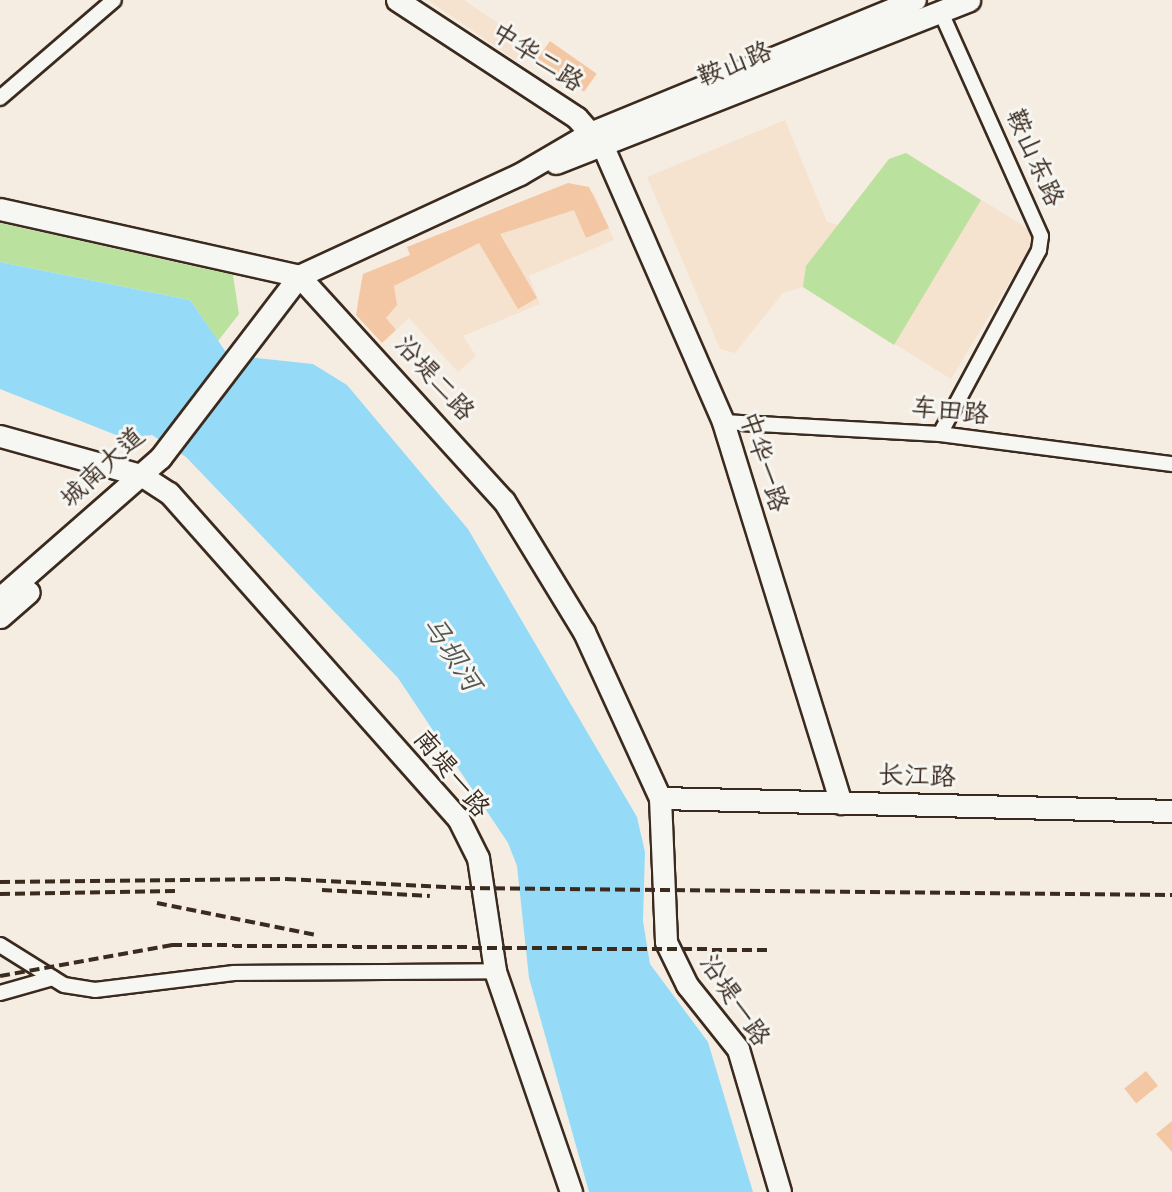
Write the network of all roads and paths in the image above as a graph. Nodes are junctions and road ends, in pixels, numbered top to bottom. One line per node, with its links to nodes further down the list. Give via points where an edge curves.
1 (114, 0): 6 (street)
2 (397, 0): 7 (main road, 中华二路)
3 (915, 0): 7 (main road, 鞍山路)
4 (969, 0): 5 (main road, 鞍山路)
5 (941, 12): 7 (main road, 鞍山路); 12 (street, 鞍山东路, via 1041,242)
6 (0, 98)
7 (597, 141): 9 (main road, 鞍山路); 11 (main road, 中华一路)
8 (0, 209): 9 (main road)
9 (299, 276): 10 (main road, 鞍山路); 18 (main road, 沿堤二路, via 476,466 525,532 584,632)
10 (252, 330): 15 (main road, 城南大道)
11 (723, 422): 12 (street, 车田路); 19 (main road, 中华一路)
12 (940, 434): 14 (street, 车田路)
13 (0, 436): 15 (main road)
14 (1172, 464)
15 (147, 479): 16 (main road, 城南大道); 17 (main road); 22 (main road, 南堤一路, via 458,818 478,858)
16 (0, 598)
17 (0, 617)
18 (660, 798): 19 (main road, 长江路); 26 (main road, 沿堤一路, via 666,942 687,985 738,1049)
19 (841, 803): 20 (main road, 长江路)
20 (1172, 811)
21 (0, 945): 23 (street)
22 (495, 971): 23 (street, via 234,973 94,990); 25 (main road, 南堤一路)
23 (53, 978): 24 (street)
24 (0, 993)
25 (571, 1192)
26 (780, 1192)

